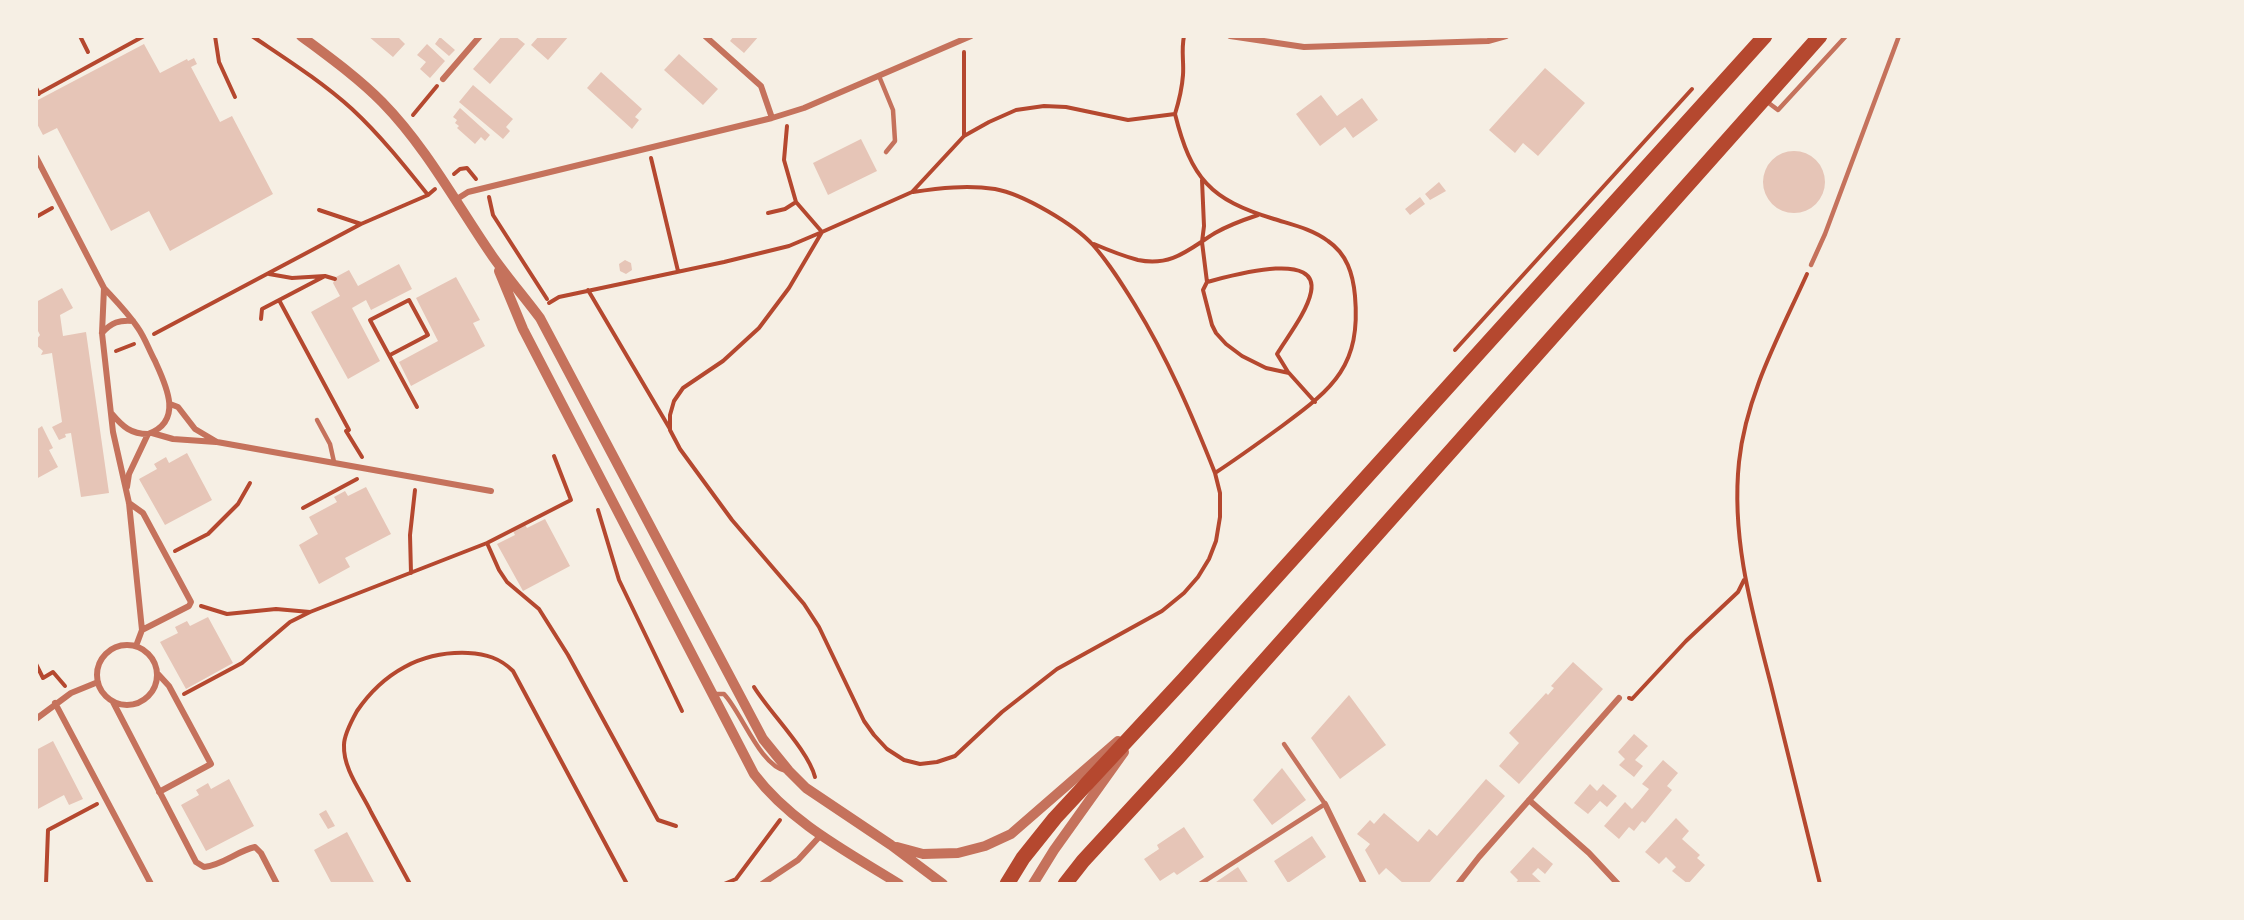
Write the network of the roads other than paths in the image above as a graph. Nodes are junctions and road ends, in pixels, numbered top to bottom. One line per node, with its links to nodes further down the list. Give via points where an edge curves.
1 (301, 36): 19 (street, via 350,72 382,102)
2 (480, 36): 14 (street)
3 (705, 36): 16 (street, via 761,86)
4 (971, 36): 13 (street)
5 (1230, 36): 12 (street, via 1304,47)
6 (1358, 36): 12 (street)
7 (1506, 36): 12 (street, via 1488,41)
8 (1765, 36): 42 (main road)
9 (1820, 36): 15 (main road)
10 (1846, 36): 15 (lane, via 1778,110)
11 (1899, 36): 21 (lane)
12 (1356, 46)
13 (879, 76): 16 (street); 17 (lane, via 893,110 895,141)
14 (443, 78)
15 (1764, 100): 58 (main road)
16 (772, 118): 19 (street, via 468,192)
17 (886, 152)
18 (36, 157): 22 (street)
19 (457, 199): 20 (street)
20 (493, 256): 38 (street, via 523,328); 45 (street, via 540,318 737,695 763,739)
21 (1811, 265)
22 (105, 288): 23 (street); 24 (street)
23 (133, 321): 24 (street, via 110,324); 25 (street, via 168,391)
24 (102, 333): 26 (street)
25 (170, 404): 28 (street, via 160,427); 29 (street, via 178,407 195,429)
26 (112, 413): 28 (street, via 131,431); 31 (street)
27 (317, 420): 30 (lane, via 330,444)
28 (150, 434): 29 (street); 31 (street, via 129,474)
29 (217, 442): 30 (street)
30 (334, 462): 32 (street)
31 (127, 491): 33 (street)
32 (491, 491)
33 (129, 503): 34 (street); 34 (street, via 143,513 191,602)
34 (142, 630): 35 (street)
35 (136, 646): 36 (street, via 152,656); 37 (street, via 116,647 107,653 100,661)
36 (158, 674): 40 (street, via 153,691 139,703); 46 (street, via 169,686 211,764)
37 (98, 682): 40 (street); 41 (street)
38 (711, 694): 45 (lane, via 724,694 735,705 760,749 778,770); 49 (street, via 765,789)
39 (1619, 698): 47 (street)
40 (113, 702): 46 (street)
41 (55, 703): 43 (street); 51 (street)
42 (1153, 710): 50 (street, via 1011,834 958,853 923,854); 56 (main road, via 1055,818); 57 (street)
43 (36, 718)
44 (1284, 744): 48 (lane)
45 (789, 771): 50 (street, via 818,797)
46 (159, 792): 52 (street, via 196,862 204,867 214,866 255,847)
47 (1528, 800): 61 (street); 62 (street)
48 (1325, 804): 59 (lane); 60 (street)
49 (821, 835): 53 (street, via 798,860); 54 (street)
50 (891, 845): 55 (street)
51 (151, 884)
52 (277, 884)
53 (762, 884)
54 (899, 884)
55 (943, 884)
56 (1007, 884)
57 (1033, 884)
58 (1065, 884)
59 (1200, 884)
60 (1364, 884)
61 (1458, 884)
62 (1618, 884)

